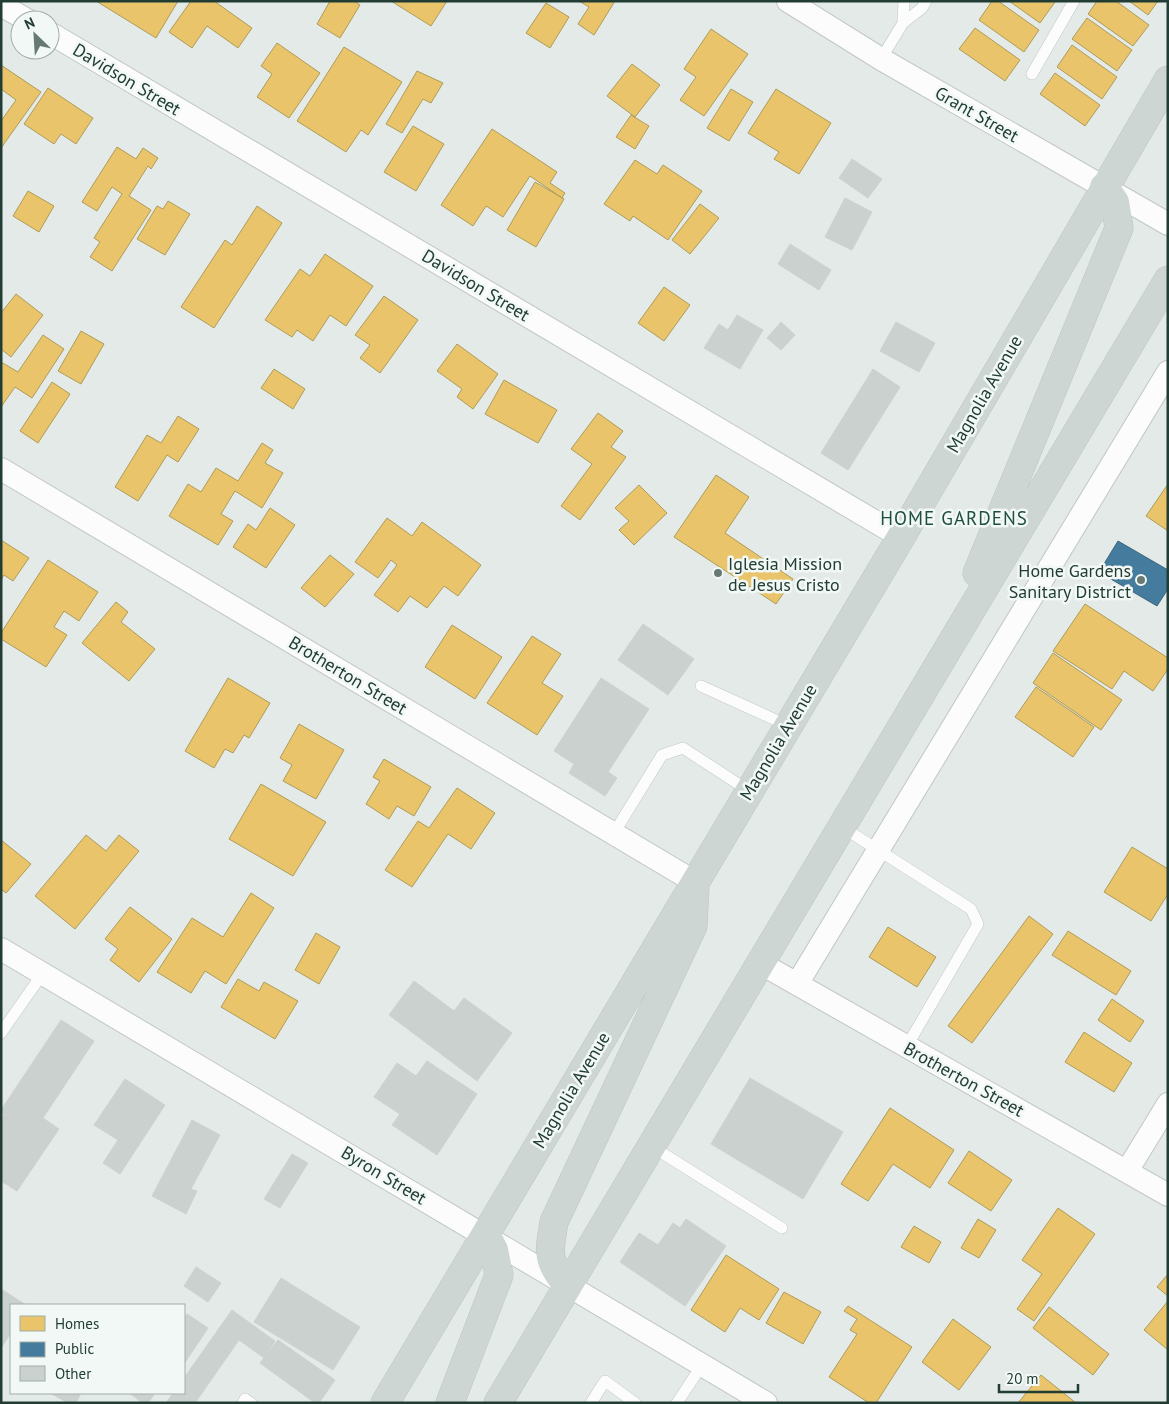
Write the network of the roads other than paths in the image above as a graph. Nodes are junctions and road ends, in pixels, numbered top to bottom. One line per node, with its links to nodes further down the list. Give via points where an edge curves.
1 (788, 1): 7 (street, Grant Street)
2 (904, 1): 5 (lane)
3 (926, 1): 5 (lane)
4 (1074, 1): 8 (lane)
5 (903, 23): 7 (lane)
6 (60, 40): 15 (street, Davidson Street)
7 (881, 59): 10 (street, Grant Street)
8 (1032, 74)
9 (1168, 80): 10 (main road, Magnolia Avenue)
10 (1104, 186): 11 (street, Grant Street); 15 (main road, Magnolia Avenue); 16 (main road, via 1115,202 1119,228)
11 (1168, 224)
12 (1168, 280): 16 (main road)
13 (1168, 372): 22 (street)
14 (1, 469): 21 (street, Brotherton Street)
15 (901, 537): 18 (main road, Magnolia Avenue)
16 (941, 660): 20 (main road)
17 (701, 686): 18 (lane)
18 (789, 726): 19 (main road, Magnolia Avenue)
19 (750, 791): 21 (lane, via 682,748 662,755); 23 (main road, Magnolia Avenue)
20 (842, 827): 22 (lane); 25 (main road)
21 (614, 833): 23 (street, Brotherton Street)
22 (878, 850): 27 (street); 29 (lane, via 971,909 978,924)
23 (695, 882): 35 (main road, Magnolia Avenue); 36 (main road, via 693,926 554,1222 550,1252 553,1269)
24 (1, 949): 26 (street, Byron Street)
25 (760, 963): 27 (street, Brotherton Street); 31 (main road)
26 (42, 973): 28 (lane); 35 (street, Byron Street)
27 (797, 984): 29 (street, Brotherton Street)
28 (1, 1033)
29 (907, 1046): 32 (street, Brotherton Street)
30 (1168, 1104): 32 (street)
31 (651, 1146): 34 (lane); 36 (main road)
32 (1127, 1171): 33 (street, Brotherton Street)
33 (1168, 1195)
34 (782, 1228)
35 (486, 1234): 36 (street, Byron Street); 40 (main road, Magnolia Avenue); 41 (main road, via 494,1250 499,1275)
36 (567, 1285): 37 (street, Byron Street); 42 (main road)
37 (702, 1365): 45 (lane); 46 (street, Byron Street)
38 (243, 1403): 39 (lane, via 245,1399)
39 (251, 1403)
40 (385, 1403)
41 (450, 1403)
42 (498, 1403)
43 (591, 1403): 44 (lane, via 605,1381)
44 (635, 1403)
45 (676, 1403)
46 (766, 1403)

